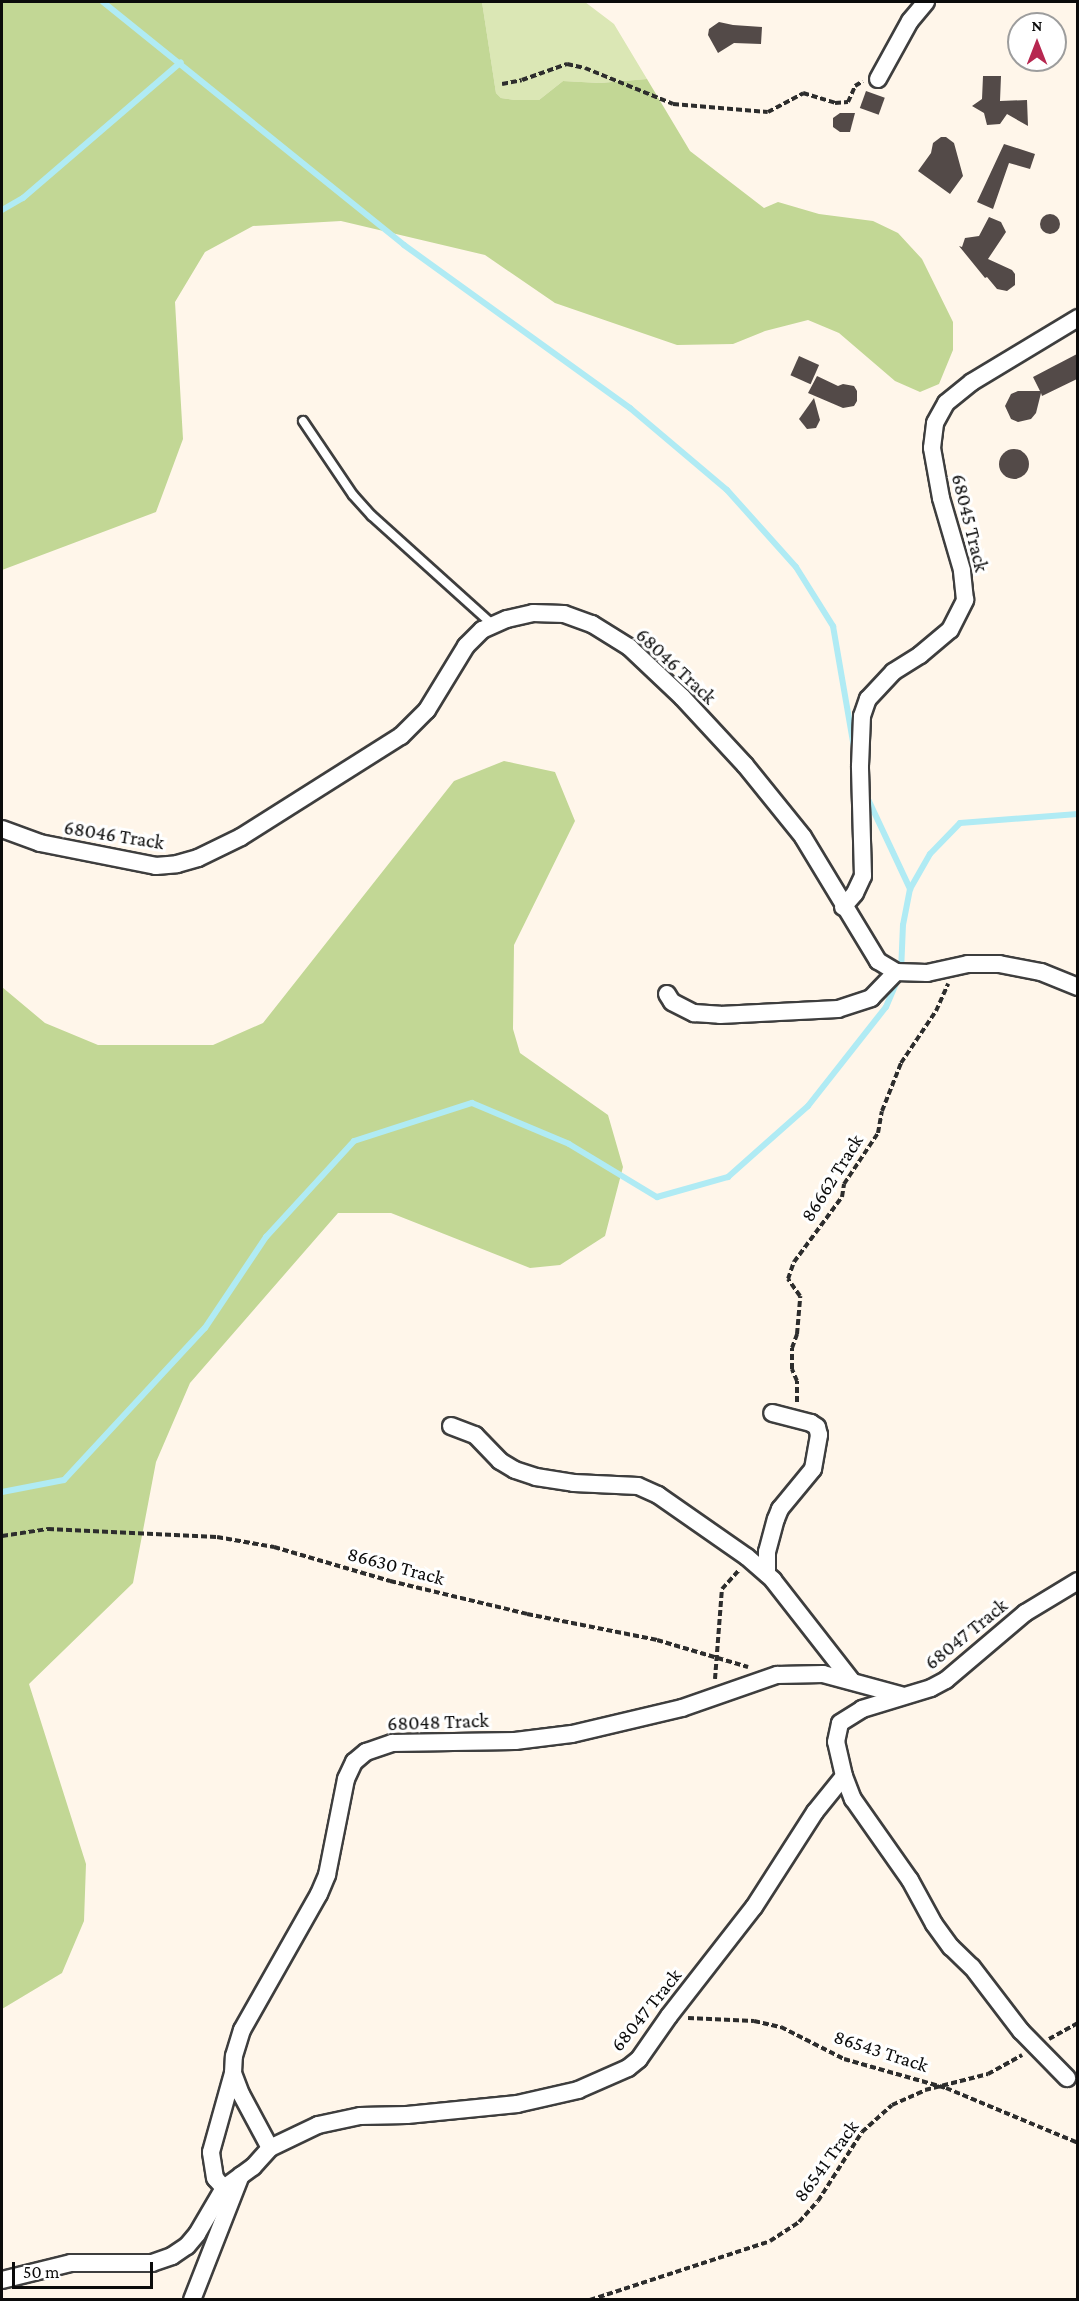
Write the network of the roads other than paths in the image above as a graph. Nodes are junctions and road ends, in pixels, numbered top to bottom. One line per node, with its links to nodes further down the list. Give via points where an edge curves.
1 (926, 2): 2 (street, via 910,21)
2 (878, 79)
3 (1077, 318): 7 (street, 68045 Track, via 972,382 946,403 935,423 932,448 941,498 962,570 965,600 950,630 893,672 868,699 862,716 860,756 862,876 855,893)
4 (303, 421): 5 (lane, via 353,495 372,516)
5 (493, 625): 6 (street, 68046 Track, via 466,646 427,710 401,736 241,837 198,858 177,864 145,865 40,843); 7 (street, 68046 Track, via 533,613 564,614 592,624 629,647 746,765 803,837)
6 (2, 829)
7 (843, 906): 8 (street, 68046 Track, via 878,961)
8 (896, 972): 9 (street, via 927,973 968,964 999,964 1041,972); 10 (street, via 871,998 838,1009 694,1013 672,1002)
9 (1077, 987)
10 (667, 994)
11 (772, 1413): 13 (street, via 817,1426 819,1435 816,1462 776,1519)
12 (451, 1426): 13 (street, via 475,1435 500,1461 536,1477 648,1490 694,1518)
13 (766, 1574): 15 (street)
14 (1077, 1581): 16 (street, 68047 Track, via 1025,1613 946,1680)
15 (851, 1680): 16 (street, 68048 Track); 18 (street, 68048 Track, via 823,1674 777,1675 710,1700 572,1734 515,1741 392,1743 366,1752 354,1762 346,1779 327,1875 242,2030)
16 (901, 1695): 17 (street, 68047 Track, via 862,1709 840,1723 836,1742)
17 (844, 1776): 19 (street, via 853,1799 910,1881 934,1924 1021,2031); 20 (street, 68047 Track, via 815,1812 754,1907 639,2059 628,2068 578,2090 473,2110 339,2119)
18 (233, 2073): 20 (street); 22 (street, 68048 Track, via 211,2152 215,2178)
19 (1067, 2078)
20 (270, 2148): 21 (street, 68047 Track)
21 (241, 2175): 22 (street, 68047 Track); 24 (street)
22 (224, 2188): 23 (street, 68047 Track, via 197,2234 172,2256 152,2263 71,2263)
23 (2, 2280)
24 (192, 2300)

